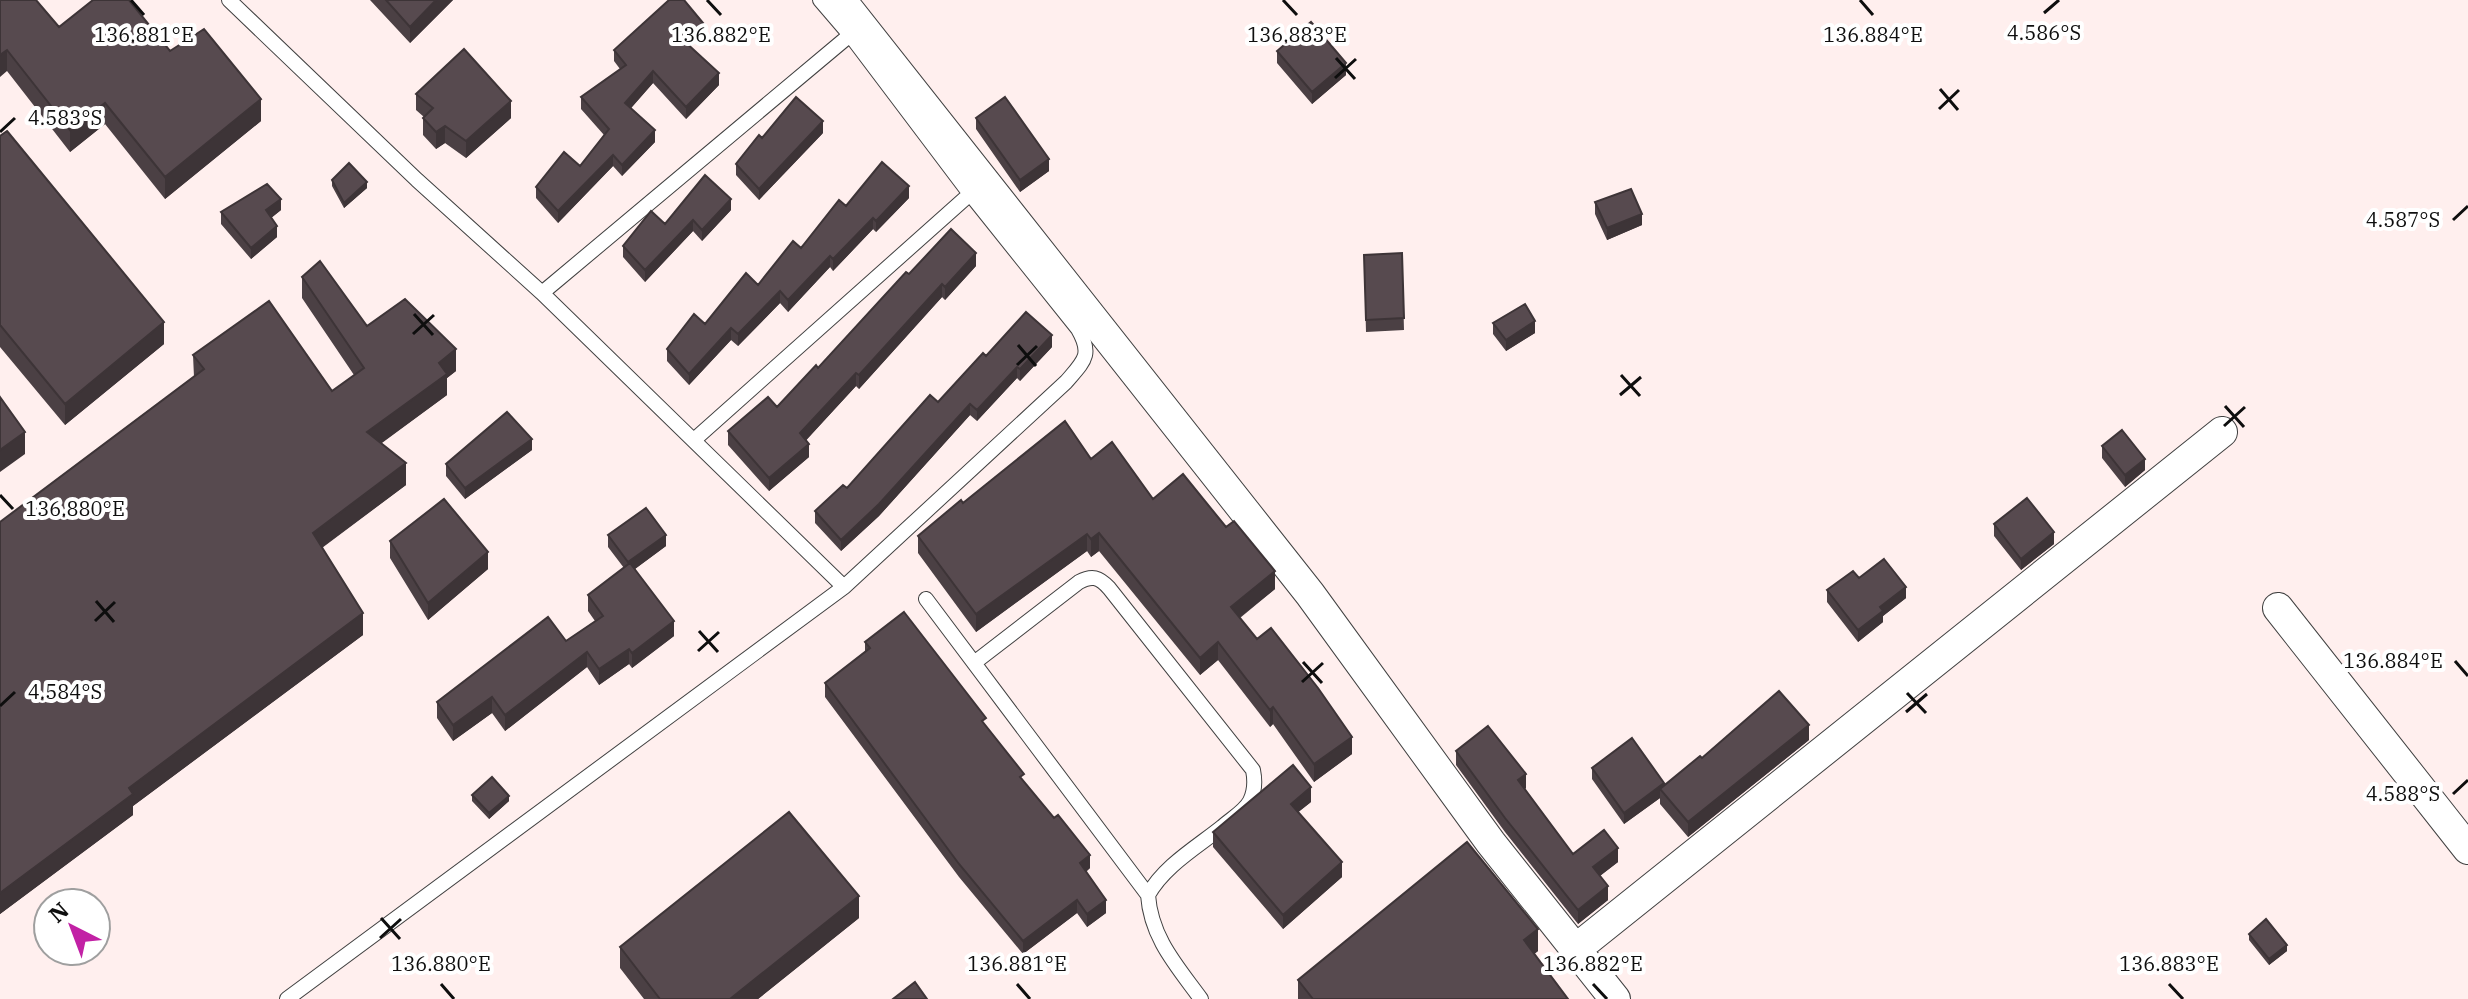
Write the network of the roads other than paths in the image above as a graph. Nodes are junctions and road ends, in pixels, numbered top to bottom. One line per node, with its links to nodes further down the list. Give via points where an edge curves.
1 (229, 0): 6 (lane)
2 (820, 0): 4 (lane)
3 (841, 0): 15 (street, via 1310,594 1491,843)
4 (850, 35): 5 (lane); 6 (lane)
5 (970, 194): 8 (lane); 9 (lane, via 1078,329 1087,353 1066,382)
6 (542, 293): 8 (lane)
7 (2222, 432): 15 (street)
8 (694, 440): 9 (lane)
9 (844, 587): 16 (lane)
10 (926, 599): 12 (lane)
11 (2278, 608): 13 (street)
12 (974, 663): 14 (lane); 14 (lane, via 1079,582 1097,577 1233,743 1253,770 1250,801 1161,877)
13 (2468, 849)
14 (1148, 895): 17 (lane, via 1160,943)
15 (1576, 949): 18 (street)
16 (287, 999)
17 (1201, 999)
18 (1615, 999)

